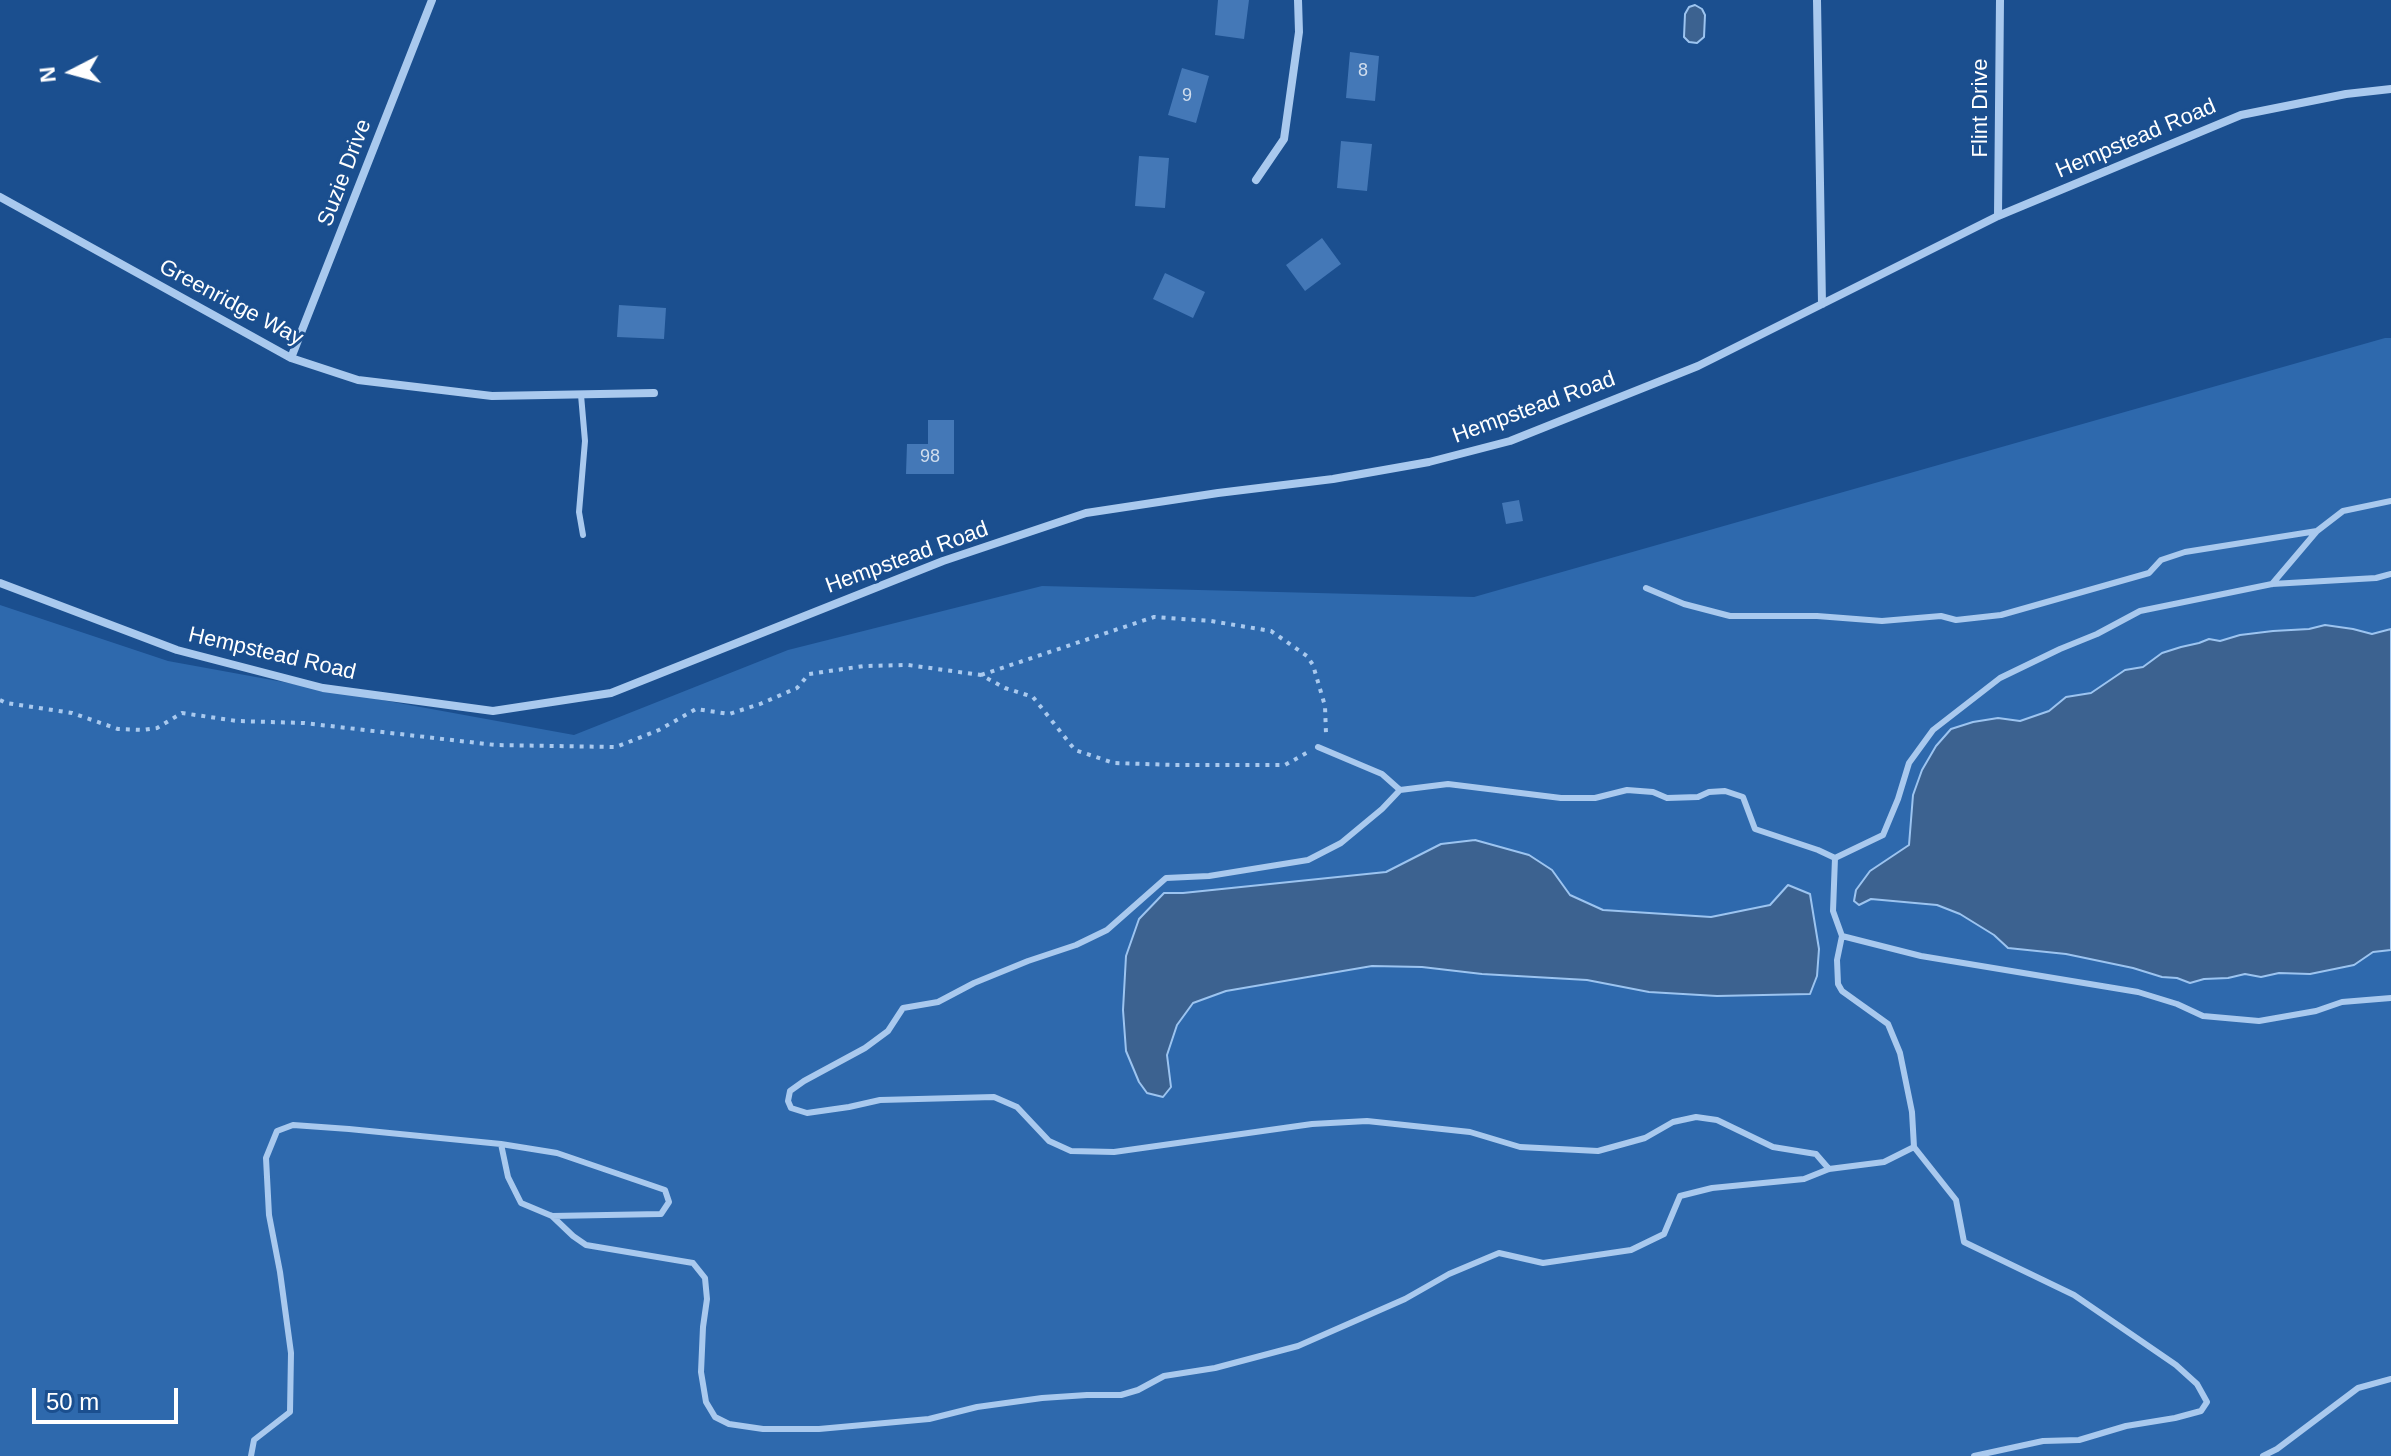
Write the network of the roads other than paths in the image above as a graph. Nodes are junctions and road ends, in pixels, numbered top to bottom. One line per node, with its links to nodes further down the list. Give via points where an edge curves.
1 (432, 0): 10 (street, Suzie Drive)
2 (1298, 0): 6 (street, via 1299,32 1284,139)
3 (1817, 0): 9 (street)
4 (2000, 0): 8 (street, Flint Drive)
5 (2391, 89): 8 (street, Hempstead Road, via 2241,115)
6 (1256, 180)
7 (0, 197): 10 (street, Greenridge Way)
8 (1998, 216): 9 (street, Hempstead Road)
9 (1822, 304): 17 (street, Hempstead Road, via 1698,366 1510,441 1333,479 1086,513 943,561 611,693 493,711 323,688 177,650)
10 (291, 358): 12 (street, Greenridge Way, via 358,380 492,396)
11 (654, 393): 12 (street, Greenridge Way)
12 (581, 395): 15 (lane)
13 (2391, 501): 14 (lane, via 2343,511)
14 (2317, 531): 18 (lane); 19 (lane, via 2185,552 2161,560 2149,573 2001,615 1956,620 1730,616)
15 (583, 535)
16 (2391, 574): 18 (lane)
17 (0, 583)
18 (2272, 584): 22 (lane, via 2140,611 2000,678 1933,730 1909,763 1883,835)
19 (1646, 588)
20 (1318, 747): 21 (lane, via 1382,774)
21 (1400, 790): 22 (lane, via 1448,784 1561,798 1595,798 1627,790 1667,798 1725,791 1743,797 1755,829); 27 (lane, via 1341,843 1308,860 1166,878 1107,930 938,1002 903,1008 888,1031 865,1048 790,1091 791,1108 807,1113 880,1100 994,1097 1017,1107 1049,1141 1071,1151 1114,1152 1367,1121 1470,1132 1520,1147 1598,1151 1696,1117 1717,1120 1773,1147 1816,1154)
22 (1835, 858): 23 (lane, via 1833,911)
23 (1842, 936): 24 (lane, via 1921,956 2138,992 2203,1016 2259,1021 2342,1002); 26 (lane, via 1838,984 1888,1024 1900,1053)
24 (2391, 998)
25 (501, 1144): 28 (lane, via 521,1203); 28 (lane, via 557,1153 650,1183 665,1190 669,1202 661,1214); 31 (lane, via 293,1125 277,1131 266,1158 269,1215 291,1353 290,1412 254,1440)
26 (1914, 1147): 27 (lane, via 1884,1162); 32 (lane, via 1956,1200 1964,1242 2074,1295 2176,1365 2207,1402 2201,1411 2175,1418)
27 (1829, 1169): 28 (lane, via 1804,1179 1680,1196 1664,1234 1631,1250 1543,1263 1499,1253 1298,1346 1164,1376 1129,1393 1042,1398 929,1419 819,1429 763,1429 715,1417 706,1402 701,1372 705,1278 693,1263 586,1245)
28 (552, 1216)
29 (2391, 1379): 30 (lane, via 2358,1388)
30 (2278, 1453): 33 (lane)
31 (251, 1456)
32 (1974, 1456)
33 (2263, 1456)

